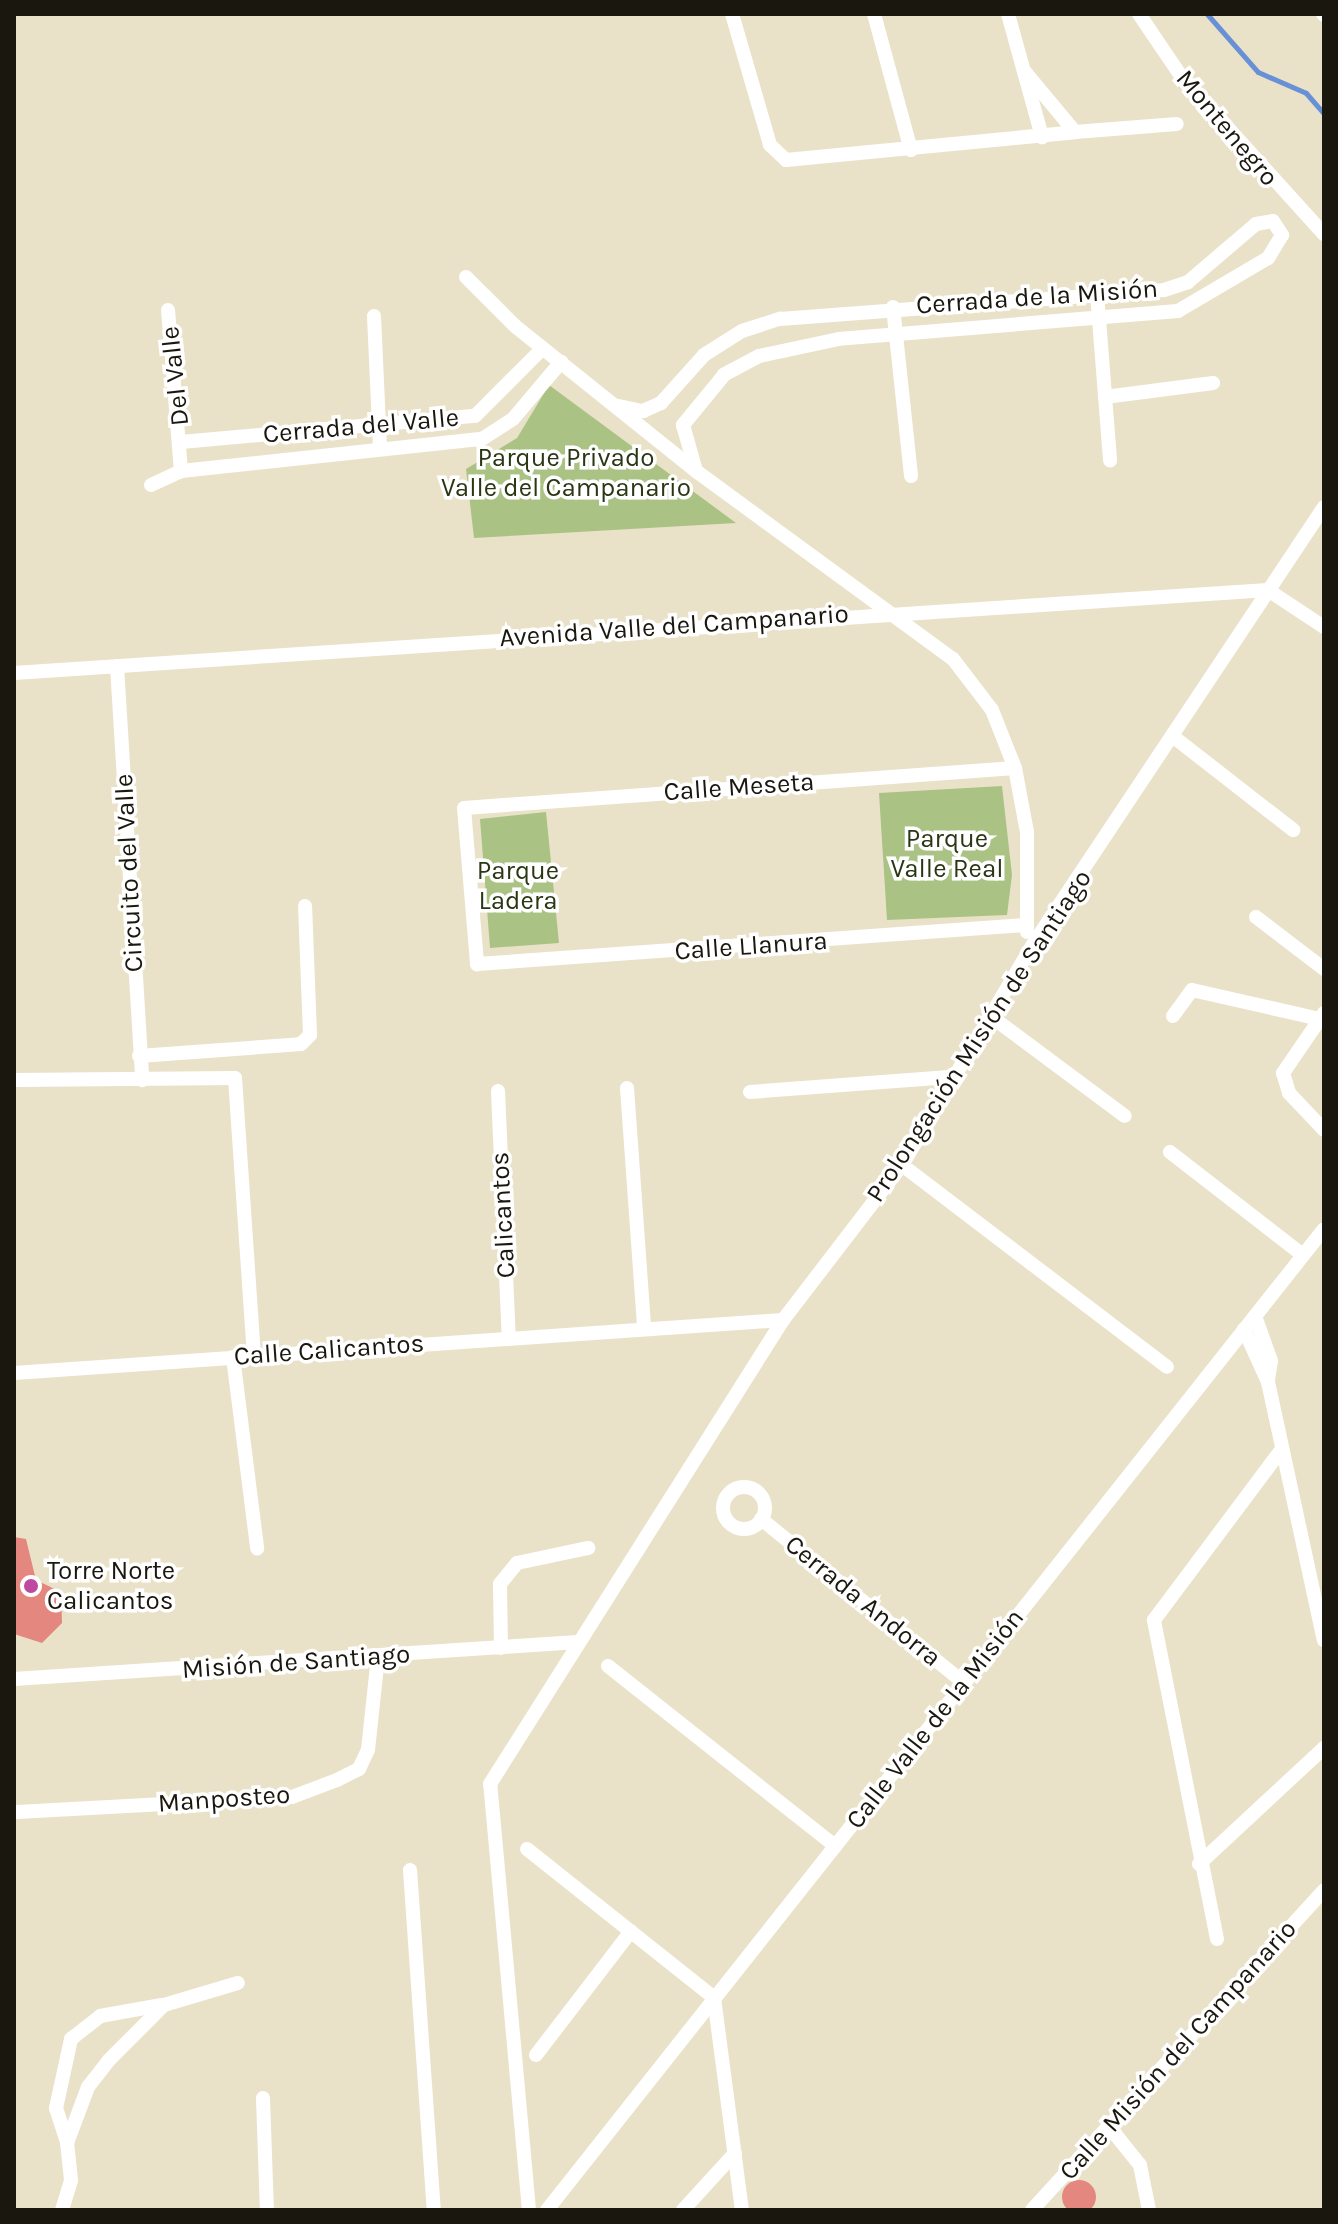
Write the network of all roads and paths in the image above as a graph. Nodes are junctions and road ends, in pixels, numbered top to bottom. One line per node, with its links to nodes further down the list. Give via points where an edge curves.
1 (732, 14): 9 (street, via 779,155 798,162)
2 (874, 14): 9 (street)
3 (1008, 14): 5 (street)
4 (1139, 14): 10 (street, Montenegro, via 1181,76)
5 (1025, 72): 7 (street); 8 (street)
6 (1177, 124): 7 (street)
7 (1075, 132): 8 (street)
8 (1042, 137): 9 (street)
9 (911, 150)
10 (1324, 234)
11 (466, 277): 18 (street)
12 (1097, 294): 13 (street, Cerrada de la Misión); 16 (street); 16 (street, Cerrada de la Misión, via 1188,282 1256,224 1273,221 1282,235 1279,249 1196,306)
13 (893, 307): 17 (street); 19 (street, Cerrada de la Misión, via 780,319 742,331)
14 (168, 310): 28 (street, Del Valle)
15 (374, 316): 26 (street)
16 (1100, 321): 17 (street, Cerrada de la Misión); 23 (street)
17 (897, 335): 21 (street, Cerrada de la Misión, via 791,345); 33 (street)
18 (543, 348): 20 (street); 25 (street, Cerrada del Valle)
19 (701, 358): 21 (street); 24 (street, Cerrada de la Misión, via 661,403 643,411)
20 (561, 362): 24 (street); 27 (street, Cerrada del Valle, via 513,419)
21 (719, 380): 32 (street, Cerrada de la Misión, via 683,425)
22 (1213, 383): 23 (street)
23 (1105, 397): 30 (street)
24 (614, 405): 32 (street)
25 (475, 416): 26 (street, Cerrada del Valle); 27 (street)
26 (383, 421): 28 (street, Cerrada del Valle); 29 (street)
27 (482, 439): 29 (street, Cerrada del Valle)
28 (181, 442): 31 (street)
29 (380, 449): 31 (street, Cerrada del Valle)
30 (1110, 460)
31 (181, 471): 34 (street, Cerrada del Valle)
32 (696, 471): 37 (street)
33 (911, 476)
34 (151, 485)
35 (1324, 507): 36 (street, Prolongación Misión de Santiago)
36 (1268, 590): 37 (street, Avenida Valle del Campanario); 38 (street); 41 (street, Prolongación Misión de Santiago)
37 (882, 611): 39 (street, Avenida Valle del Campanario); 42 (street, via 953,659 992,710)
38 (1324, 627)
39 (117, 666): 40 (street, Avenida Valle del Campanario); 53 (street, Circuito del Valle)
40 (14, 673)
41 (1175, 738): 43 (street); 47 (street, Prolongación Misión de Santiago)
42 (1015, 768): 46 (street, via 1027,832); 48 (street, Calle Meseta, via 464,808)
43 (1293, 830)
44 (305, 906): 53 (street, via 310,1035 301,1044)
45 (1256, 917): 49 (street)
46 (1025, 925): 47 (street); 48 (street, Calle Llanura)
47 (1032, 946): 52 (street, Prolongación Misión de Santiago)
48 (477, 964)
49 (1324, 969)
50 (1173, 1016): 51 (street, via 1192,990)
51 (1322, 1016): 61 (street, via 1283,1073 1289,1093)
52 (993, 1018): 54 (street, Prolongación Misión de Santiago); 60 (street)
53 (139, 1056): 56 (street, Circuito del Valle)
54 (949, 1077): 59 (street); 63 (street, Prolongación Misión de Santiago)
55 (14, 1080): 56 (street)
56 (142, 1080): 71 (street, via 235,1078)
57 (627, 1088): 68 (street)
58 (498, 1091): 70 (street, Calicantos)
59 (750, 1092)
60 (1125, 1116)
61 (1324, 1130)
62 (1170, 1152): 65 (street)
63 (902, 1165): 67 (street, Prolongación Misión de Santiago); 73 (street)
64 (1324, 1229): 65 (street, Calle Valle de la Misión)
65 (1303, 1255): 66 (street, Calle Valle de la Misión)
66 (1255, 1316): 69 (street, Calle Valle de la Misión); 75 (street, via 1271,1361)
67 (783, 1320): 68 (street, Calle Calicantos); 81 (street, Prolongación Misión de Santiago)
68 (644, 1325): 70 (street, Calle Calicantos)
69 (1244, 1329): 75 (street); 86 (street, Calle Valle de la Misión)
70 (509, 1338): 71 (street, Calle Calicantos)
71 (254, 1354): 72 (street, Calle Calicantos)
72 (233, 1357): 74 (street, Calle Calicantos); 78 (street)
73 (1167, 1367)
74 (14, 1373)
75 (1268, 1382): 76 (street)
76 (1282, 1449): 80 (street); 91 (street, via 1154,1620)
77 (761, 1519): 86 (street, Cerrada Andorra)
78 (257, 1548)
79 (588, 1548): 82 (street, via 517,1563 500,1584)
80 (1324, 1640)
81 (578, 1642): 82 (street, Misión de Santiago); 107 (street, Prolongación Misión de Santiago, via 490,1784)
82 (501, 1648): 83 (street, Misión de Santiago)
83 (378, 1657): 85 (street, Misión de Santiago); 88 (street, Manposteo, via 368,1750 359,1769 337,1780 292,1797)
84 (608, 1666): 89 (street)
85 (14, 1679)
86 (964, 1683): 89 (street, Calle Valle de la Misión)
87 (1324, 1748): 91 (street)
88 (17, 1812)
89 (835, 1846): 97 (street, Calle Valle de la Misión)
90 (527, 1849): 94 (street)
91 (1199, 1864): 95 (street)
92 (410, 1870): 106 (street)
93 (1324, 1890): 101 (street, Calle Misión del Campanario)
94 (631, 1931): 97 (street); 99 (street)
95 (1217, 1939)
96 (238, 1983): 98 (street)
97 (714, 1998): 103 (street); 108 (street, Calle Valle de la Misión)
98 (164, 2005): 102 (street, via 88,2087); 102 (street, via 100,2016 71,2039 56,2108)
99 (536, 2055)
100 (263, 2098): 105 (street)
101 (1111, 2129): 111 (street, Calle Misión del Campanario); 112 (street, via 1140,2165)
102 (67, 2143): 104 (street, via 71,2180)
103 (735, 2153): 109 (street); 110 (street)
104 (62, 2210)
105 (267, 2210)
106 (434, 2210)
107 (529, 2210)
108 (547, 2210)
109 (683, 2210)
110 (742, 2210)
111 (1032, 2210)
112 (1149, 2210)

